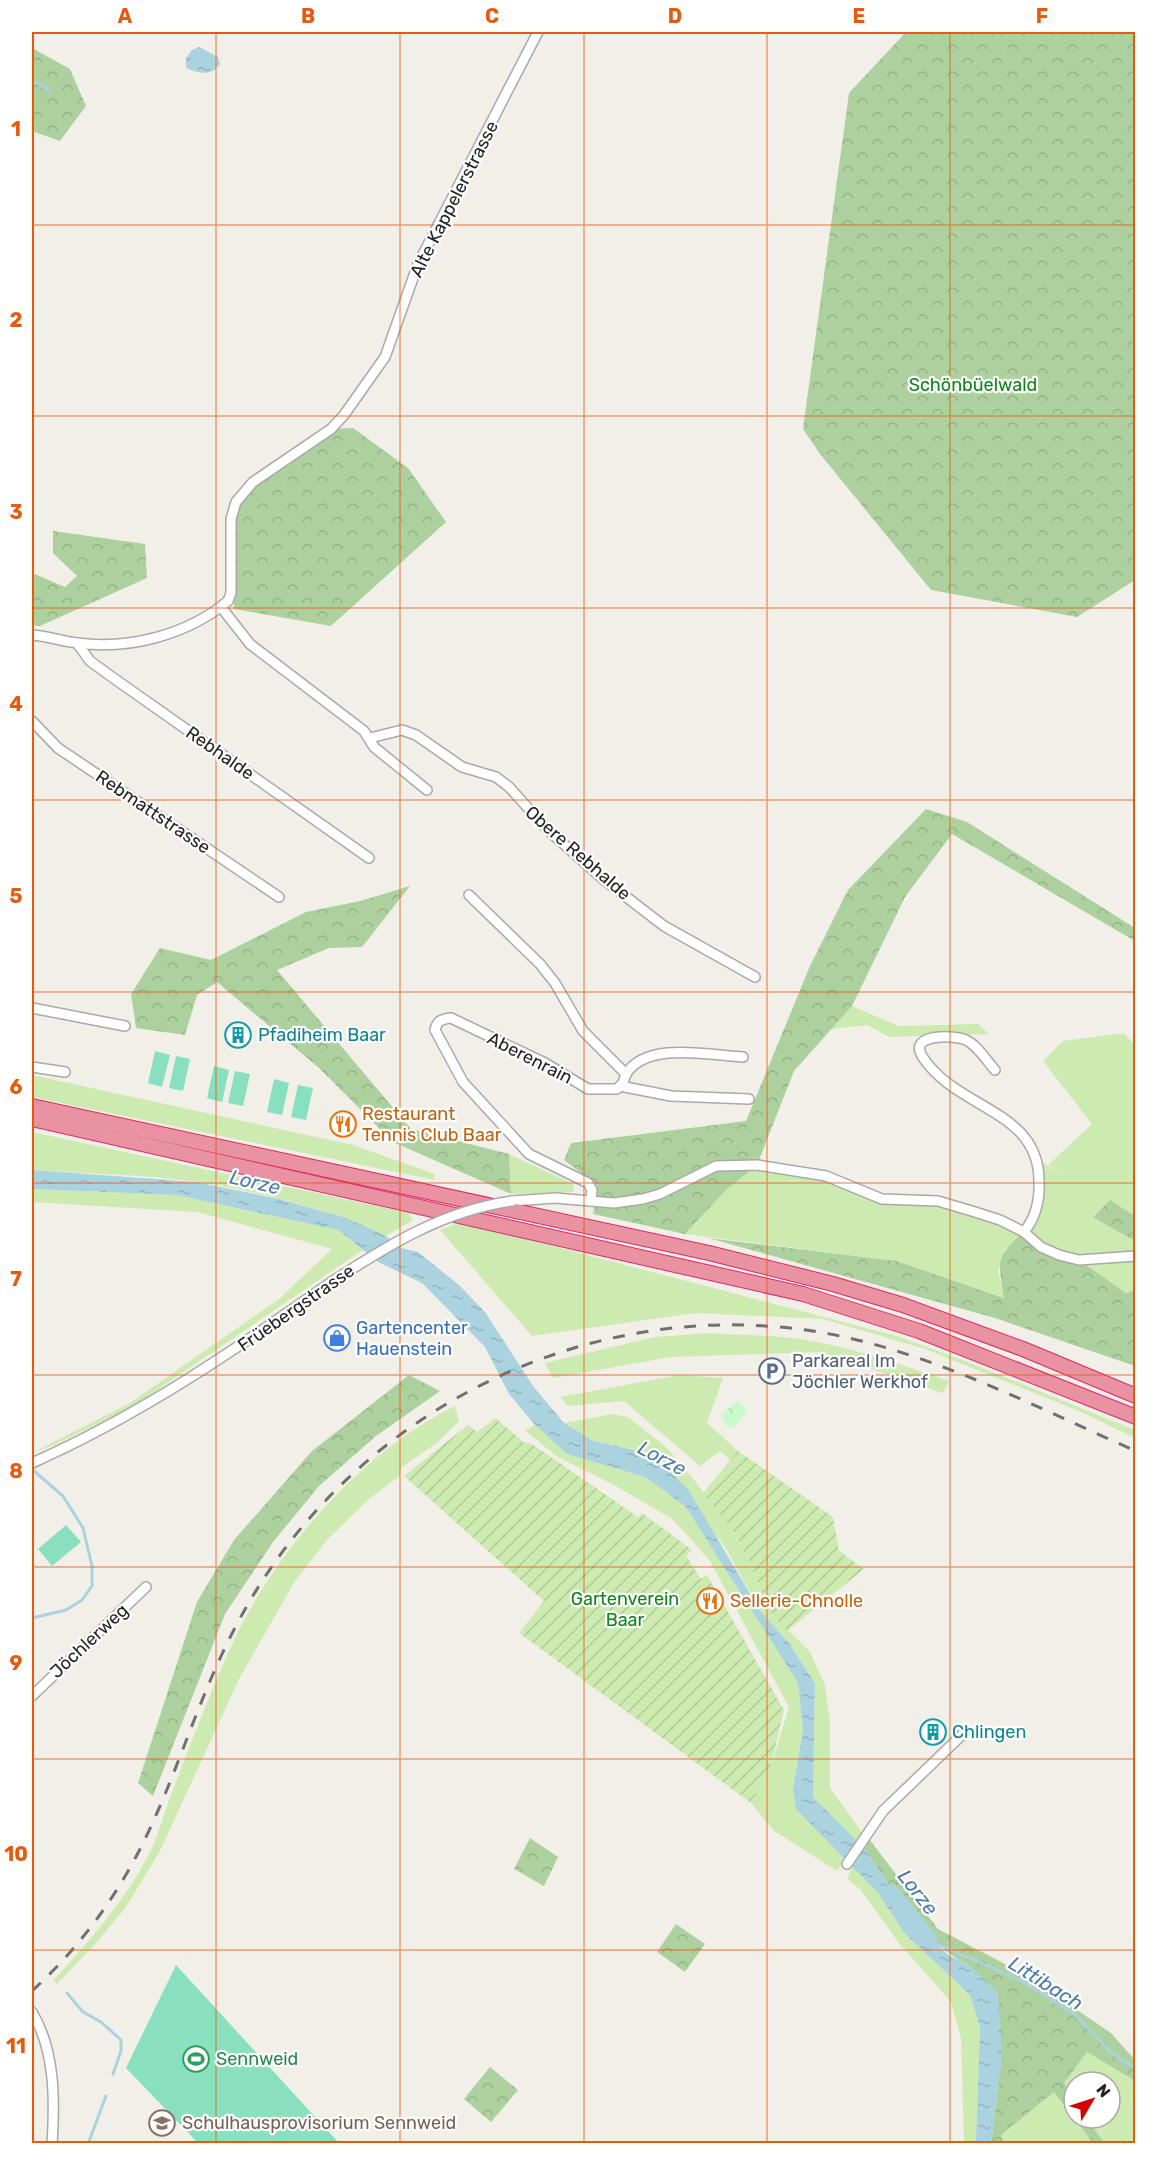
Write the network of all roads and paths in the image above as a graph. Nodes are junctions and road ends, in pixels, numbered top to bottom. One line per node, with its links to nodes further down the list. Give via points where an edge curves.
1 (538, 32): 2 (street, Alte Kappelerstrasse, via 418,264 386,357 331,429 253,482 236,502 231,519 231,593)
2 (221, 607): 4 (street, via 149,640); 6 (street, via 250,644)
3 (32, 635): 4 (street)
4 (77, 643): 8 (street, Rebhalde, via 104,672)
5 (32, 721): 10 (street, Rebmattstrasse, via 58,748)
6 (370, 738): 7 (street, via 374,747); 11 (street, Obere Rebhalde, via 402,730 416,735 462,767 496,777 548,831 664,926)
7 (427, 790)
8 (369, 858)
9 (469, 895): 18 (street, via 540,964 583,1031)
10 (279, 897)
11 (755, 976)
12 (32, 1008): 13 (street)
13 (125, 1026)
14 (743, 1057): 18 (street, via 661,1053 645,1056)
15 (32, 1067): 17 (street)
16 (994, 1070): 24 (street, via 963,1039 935,1037 921,1046 921,1054 947,1085 1014,1125 1033,1150 1040,1192 1031,1223)
17 (65, 1072)
18 (626, 1074): 19 (street)
19 (620, 1086): 20 (street, via 671,1096); 23 (street, Aberenrain, via 604,1091 588,1089 451,1018 437,1023 435,1030 463,1082 529,1154 588,1183)
20 (749, 1099)
21 (32, 1106): 26 (highway, via 818,1279 950,1321)
22 (32, 1119): 27 (highway, via 803,1294 919,1330)
23 (591, 1201): 24 (street, Früebergstrasse, via 643,1199 716,1166 757,1165 826,1176 882,1198 938,1201 1000,1220); 28 (street, Früebergstrasse, bridge, via 512,1201 454,1214 414,1231 163,1396)
24 (1024, 1232): 25 (street, Früebergstrasse, via 1041,1247 1079,1260)
25 (1136, 1256)
26 (1136, 1396)
27 (1136, 1417)
28 (32, 1463)
29 (146, 1587): 30 (street, Jöchlerweg)
30 (32, 1696)
31 (965, 1732): 32 (street, via 883,1811)
32 (847, 1864)
33 (32, 2012): 34 (street, via 50,2060)
34 (51, 2144)

